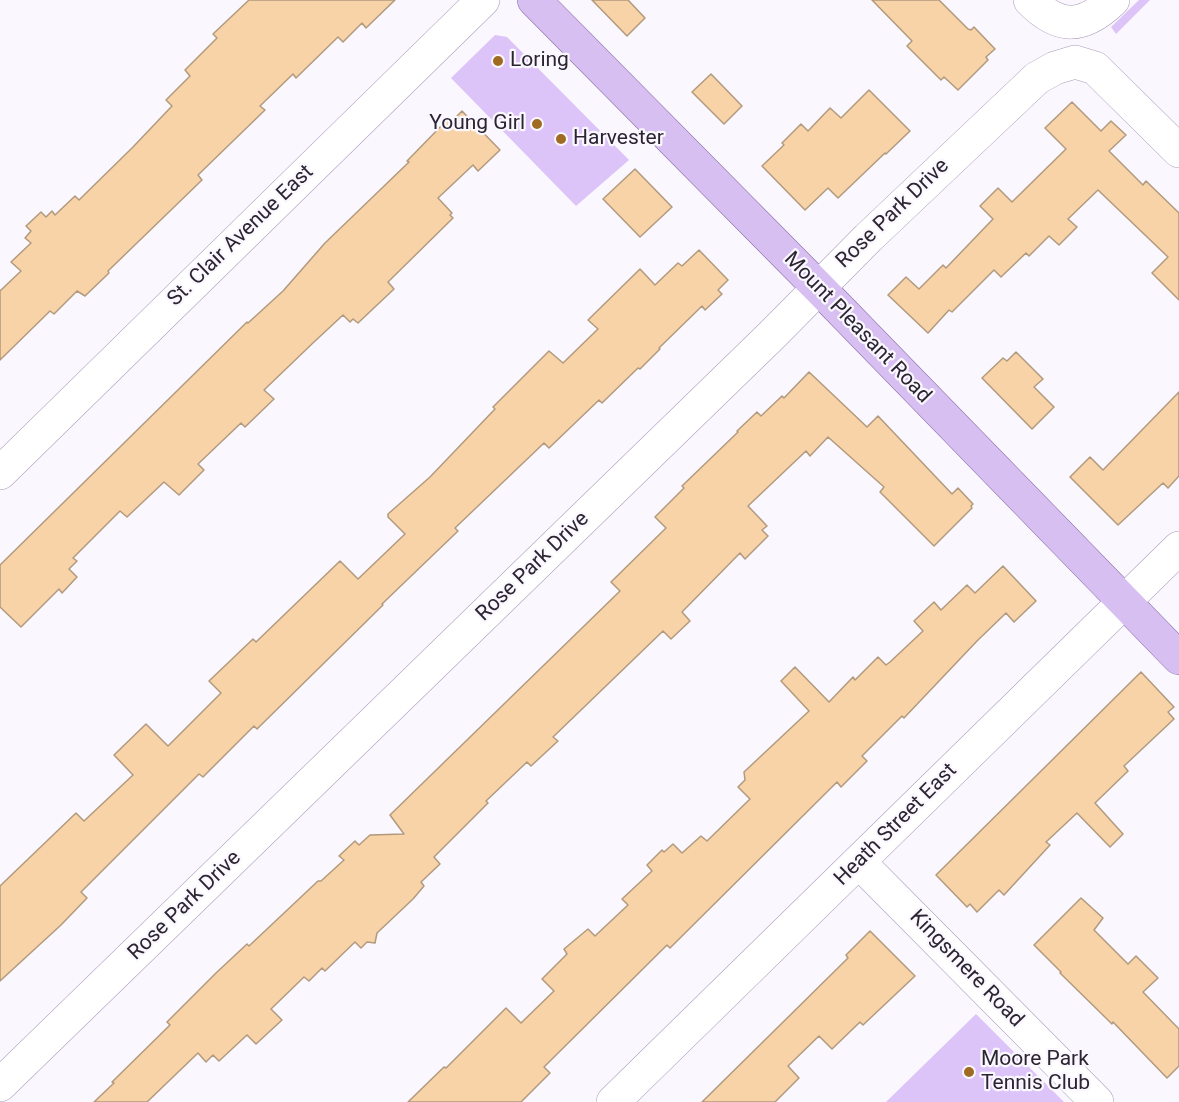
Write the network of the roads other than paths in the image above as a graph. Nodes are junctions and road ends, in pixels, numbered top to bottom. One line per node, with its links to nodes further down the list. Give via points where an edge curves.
1 (483, 0): 7 (street, St. Clair Avenue East)
2 (534, 0): 6 (main road, Mount Pleasant Road)
3 (1030, 0): 4 (street, via 1054,20 1071,23 1093,17)
4 (1113, 0)
5 (1179, 151): 6 (street, Rose Park Drive, via 1095,68 1075,62 1055,68 1037,78)
6 (818, 287): 9 (main road, Mount Pleasant Road); 12 (street, Rose Park Drive)
7 (0, 473)
8 (1179, 548): 9 (street, Heath Street East)
9 (1124, 602): 10 (main road, Mount Pleasant Road); 11 (street, Heath Street East)
10 (1179, 658)
11 (860, 862): 13 (street, Heath Street East); 14 (street, Kingsmere Road)
12 (0, 1085)
13 (613, 1102)
14 (1097, 1102)

